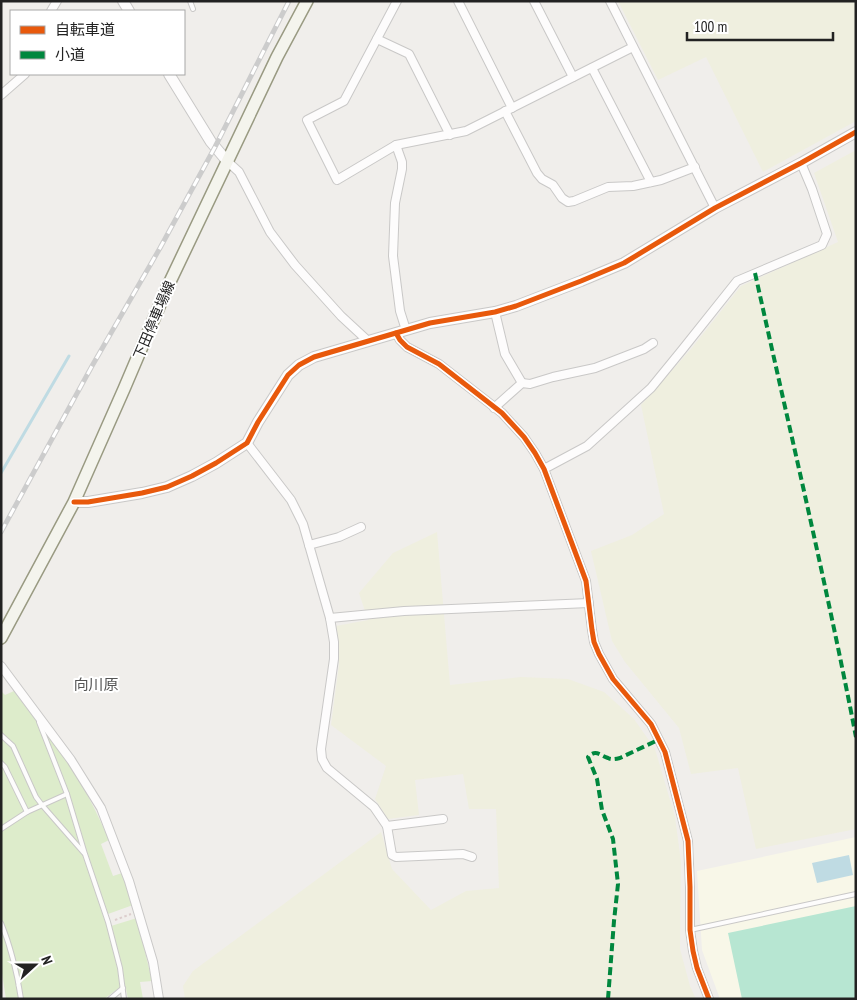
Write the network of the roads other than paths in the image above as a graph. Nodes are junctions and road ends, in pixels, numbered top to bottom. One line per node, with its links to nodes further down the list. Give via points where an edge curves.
1 (190, 1): 7 (lane)
2 (307, 1): 19 (main road, 下田停車場線)
3 (397, 1): 8 (street)
4 (458, 1): 15 (street)
5 (534, 1): 13 (street)
6 (610, 1): 9 (street)
7 (193, 9)
8 (377, 38): 17 (street, via 409,54); 18 (street, via 344,101 307,120 337,180)
9 (633, 47): 10 (street); 21 (street)
10 (592, 68): 13 (street); 22 (street)
11 (24, 75): 14 (street)
12 (170, 75): 19 (street, via 211,142)
13 (573, 77): 15 (street)
14 (1, 95)
15 (509, 109): 17 (street, via 466,131); 22 (street, via 537,173 568,202 608,187)
16 (856, 132): 20 (street)
17 (450, 135): 18 (street)
18 (396, 144): 25 (street, via 402,169 395,203 393,256)
19 (227, 161): 26 (street, via 240,172 270,232 295,265); 32 (main road, 下田停車場線, via 167,288)
20 (801, 163): 23 (street); 31 (street, via 827,234 822,245 737,281 651,388 587,446)
21 (694, 167): 22 (street); 23 (street)
22 (651, 182)
23 (716, 208): 24 (street, via 624,263)
24 (495, 312): 25 (street, via 430,323); 28 (street, via 505,354)
25 (401, 332): 26 (street); 29 (street, via 400,340 407,347 439,364)
26 (368, 341): 30 (street, via 314,357 299,365 288,375)
27 (654, 343): 28 (street, via 595,368 530,384)
28 (522, 383): 29 (street)
29 (494, 408): 31 (street, via 524,437)
30 (247, 443): 32 (street, via 216,463 167,487 97,501); 34 (street, via 291,500)
31 (544, 469): 35 (street, via 586,582)
32 (74, 502): 37 (main road, 下田停車場線)
33 (361, 527): 34 (street)
34 (309, 545): 36 (street)
35 (589, 603): 36 (street, via 404,611); 54 (street, via 594,642 606,667 651,724 665,752 688,841)
36 (330, 618): 48 (street, via 334,660 322,759 327,768 374,808)
37 (1, 638)
38 (1, 666): 39 (street)
39 (35, 710): 44 (lane); 59 (street, via 101,808 130,881 153,962)
40 (1, 735): 41 (lane)
41 (6, 739): 42 (lane); 45 (lane)
42 (1, 745)
43 (1, 763): 46 (lane)
44 (67, 794): 45 (lane); 50 (lane)
45 (42, 805): 46 (lane); 50 (lane)
46 (27, 812): 49 (lane)
47 (443, 819): 48 (street)
48 (387, 826): 51 (street, via 392,855 396,857 463,854)
49 (1, 829)
50 (85, 854): 55 (lane, via 108,922)
51 (472, 857)
52 (856, 894): 54 (lane)
53 (1, 923): 56 (lane)
54 (690, 930): 60 (street, via 697,968)
55 (123, 988): 57 (lane); 58 (lane)
56 (21, 999)
57 (110, 999)
58 (124, 999)
59 (159, 999)
60 (709, 999)

